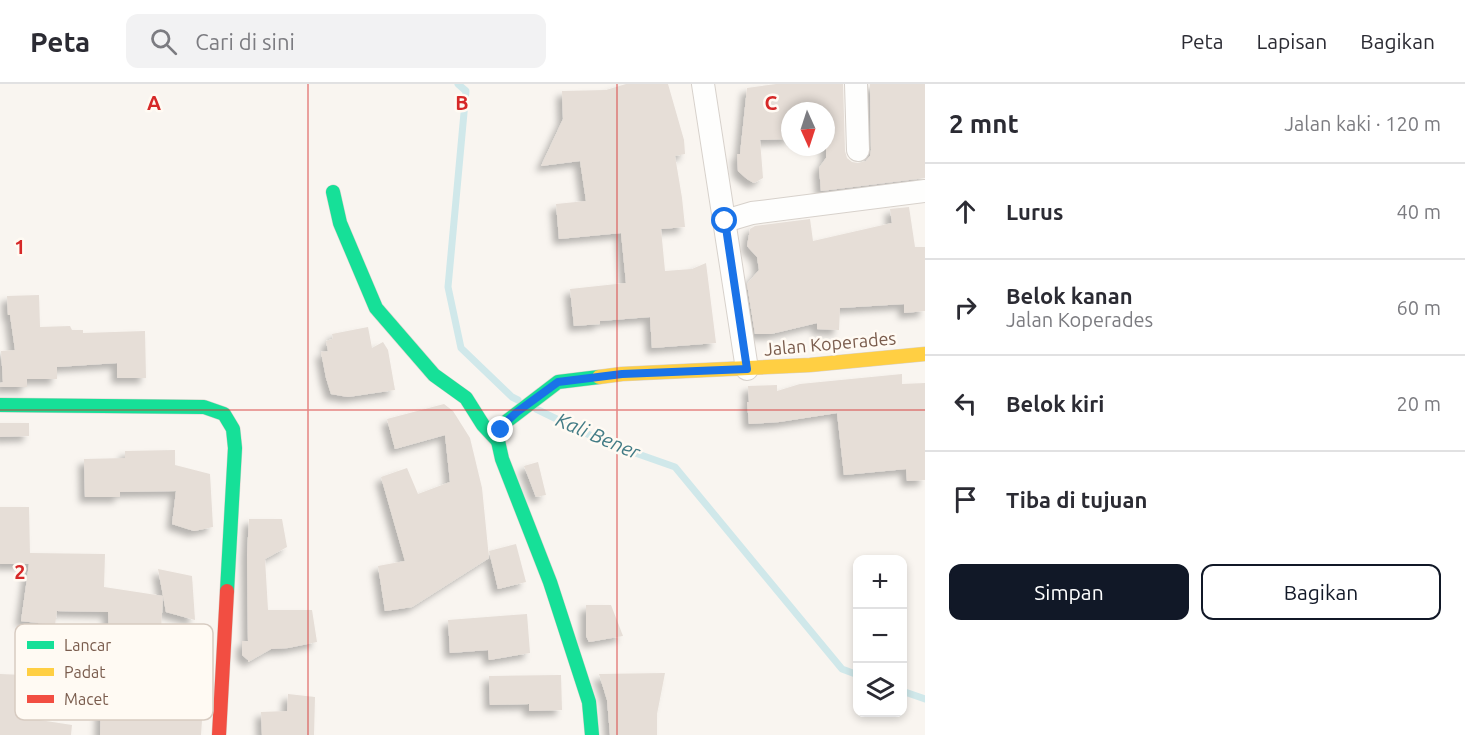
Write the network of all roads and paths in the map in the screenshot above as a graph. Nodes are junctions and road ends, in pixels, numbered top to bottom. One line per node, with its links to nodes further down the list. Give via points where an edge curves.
1 (703, 84): 6 (street)
2 (856, 84): 3 (street)
3 (858, 150)
4 (925, 191): 6 (street, via 752,213)
5 (333, 192): 10 (street, via 340,223 376,308 434,375 466,398 483,425)
6 (725, 221): 8 (street)
7 (925, 354): 8 (street, Jalan Koperades)
8 (747, 369): 10 (street, Jalan Koperades, via 622,374 558,382 507,421)
9 (0, 405): 11 (street, via 204,407 224,414 233,429 235,448)
10 (500, 435): 12 (street, via 502,459 550,582 589,702)
11 (219, 735)
12 (592, 735)

